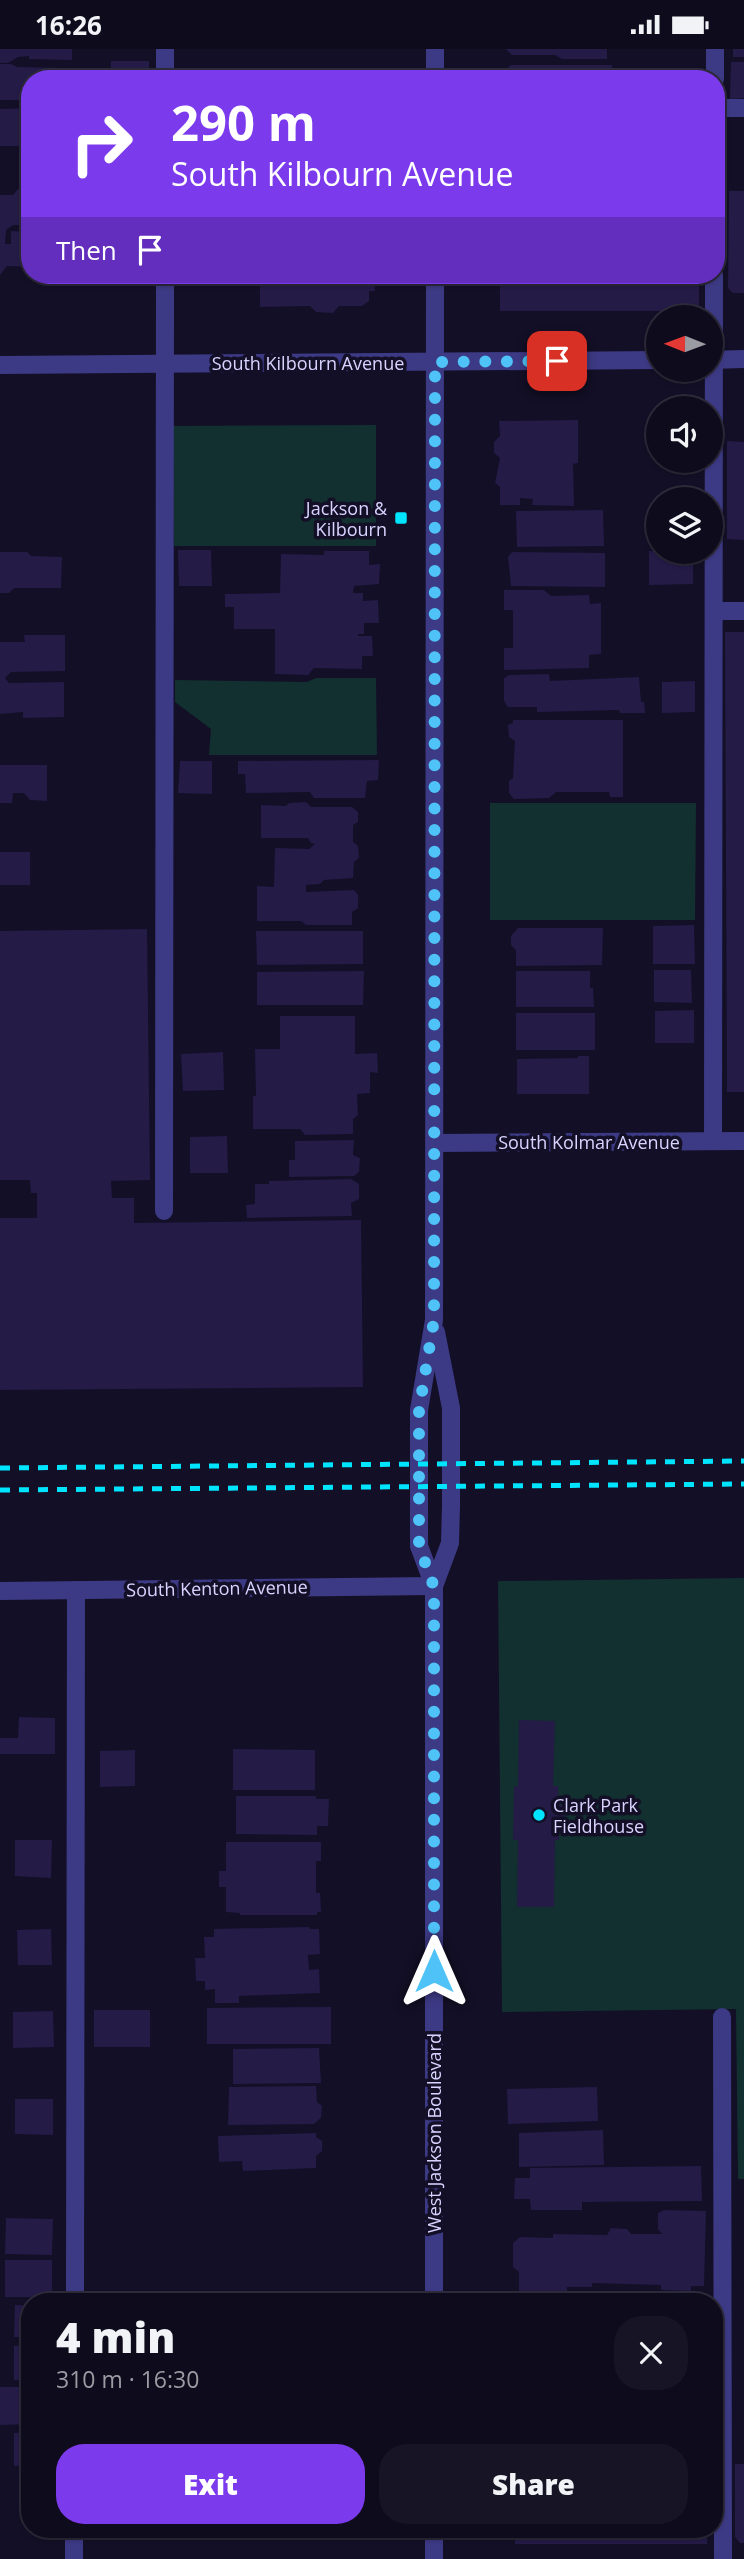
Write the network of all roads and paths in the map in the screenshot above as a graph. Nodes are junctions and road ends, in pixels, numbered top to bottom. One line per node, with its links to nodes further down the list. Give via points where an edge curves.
1 (165, 49): 4 (street)
2 (435, 49): 5 (street)
3 (715, 49): 6 (street)
4 (165, 70)
5 (435, 70)
6 (715, 70)
7 (725, 108): 8 (street)
8 (744, 108)
9 (165, 284): 17 (street)
10 (435, 284): 16 (street, West Jackson Boulevard)
11 (714, 284): 12 (street)
12 (713, 305)
13 (723, 359): 14 (street)
14 (744, 359)
15 (646, 360): 16 (street, South Kilbourn Avenue)
16 (435, 362): 17 (street, South Kilbourn Avenue); 24 (street, West Jackson Boulevard)
17 (165, 364): 18 (street, South Kilbourn Avenue); 25 (street)
18 (0, 365)
19 (712, 382): 20 (street)
20 (714, 611): 21 (street); 22 (street)
21 (744, 611)
22 (713, 1141): 23 (street, South Kolmar Avenue); 24 (street, South Kolmar Avenue)
23 (744, 1141)
24 (435, 1143): 26 (street, West Jackson Boulevard)
25 (164, 1211)
26 (434, 1320): 27 (street, West Jackson Boulevard, via 419,1410 419,1546); 27 (street, West Jackson Boulevard, via 451,1408 451,1505 450,1543)
27 (434, 1587): 28 (street, South Kenton Avenue); 32 (street, West Jackson Boulevard)
28 (76, 1590): 29 (street, South Kenton Avenue); 31 (street)
29 (0, 1591)
30 (722, 2017): 33 (street)
31 (75, 2293)
32 (434, 2293)
33 (723, 2293)
34 (74, 2538): 37 (street)
35 (434, 2538): 38 (street)
36 (723, 2538): 39 (street)
37 (74, 2559)
38 (434, 2559)
39 (723, 2559)

